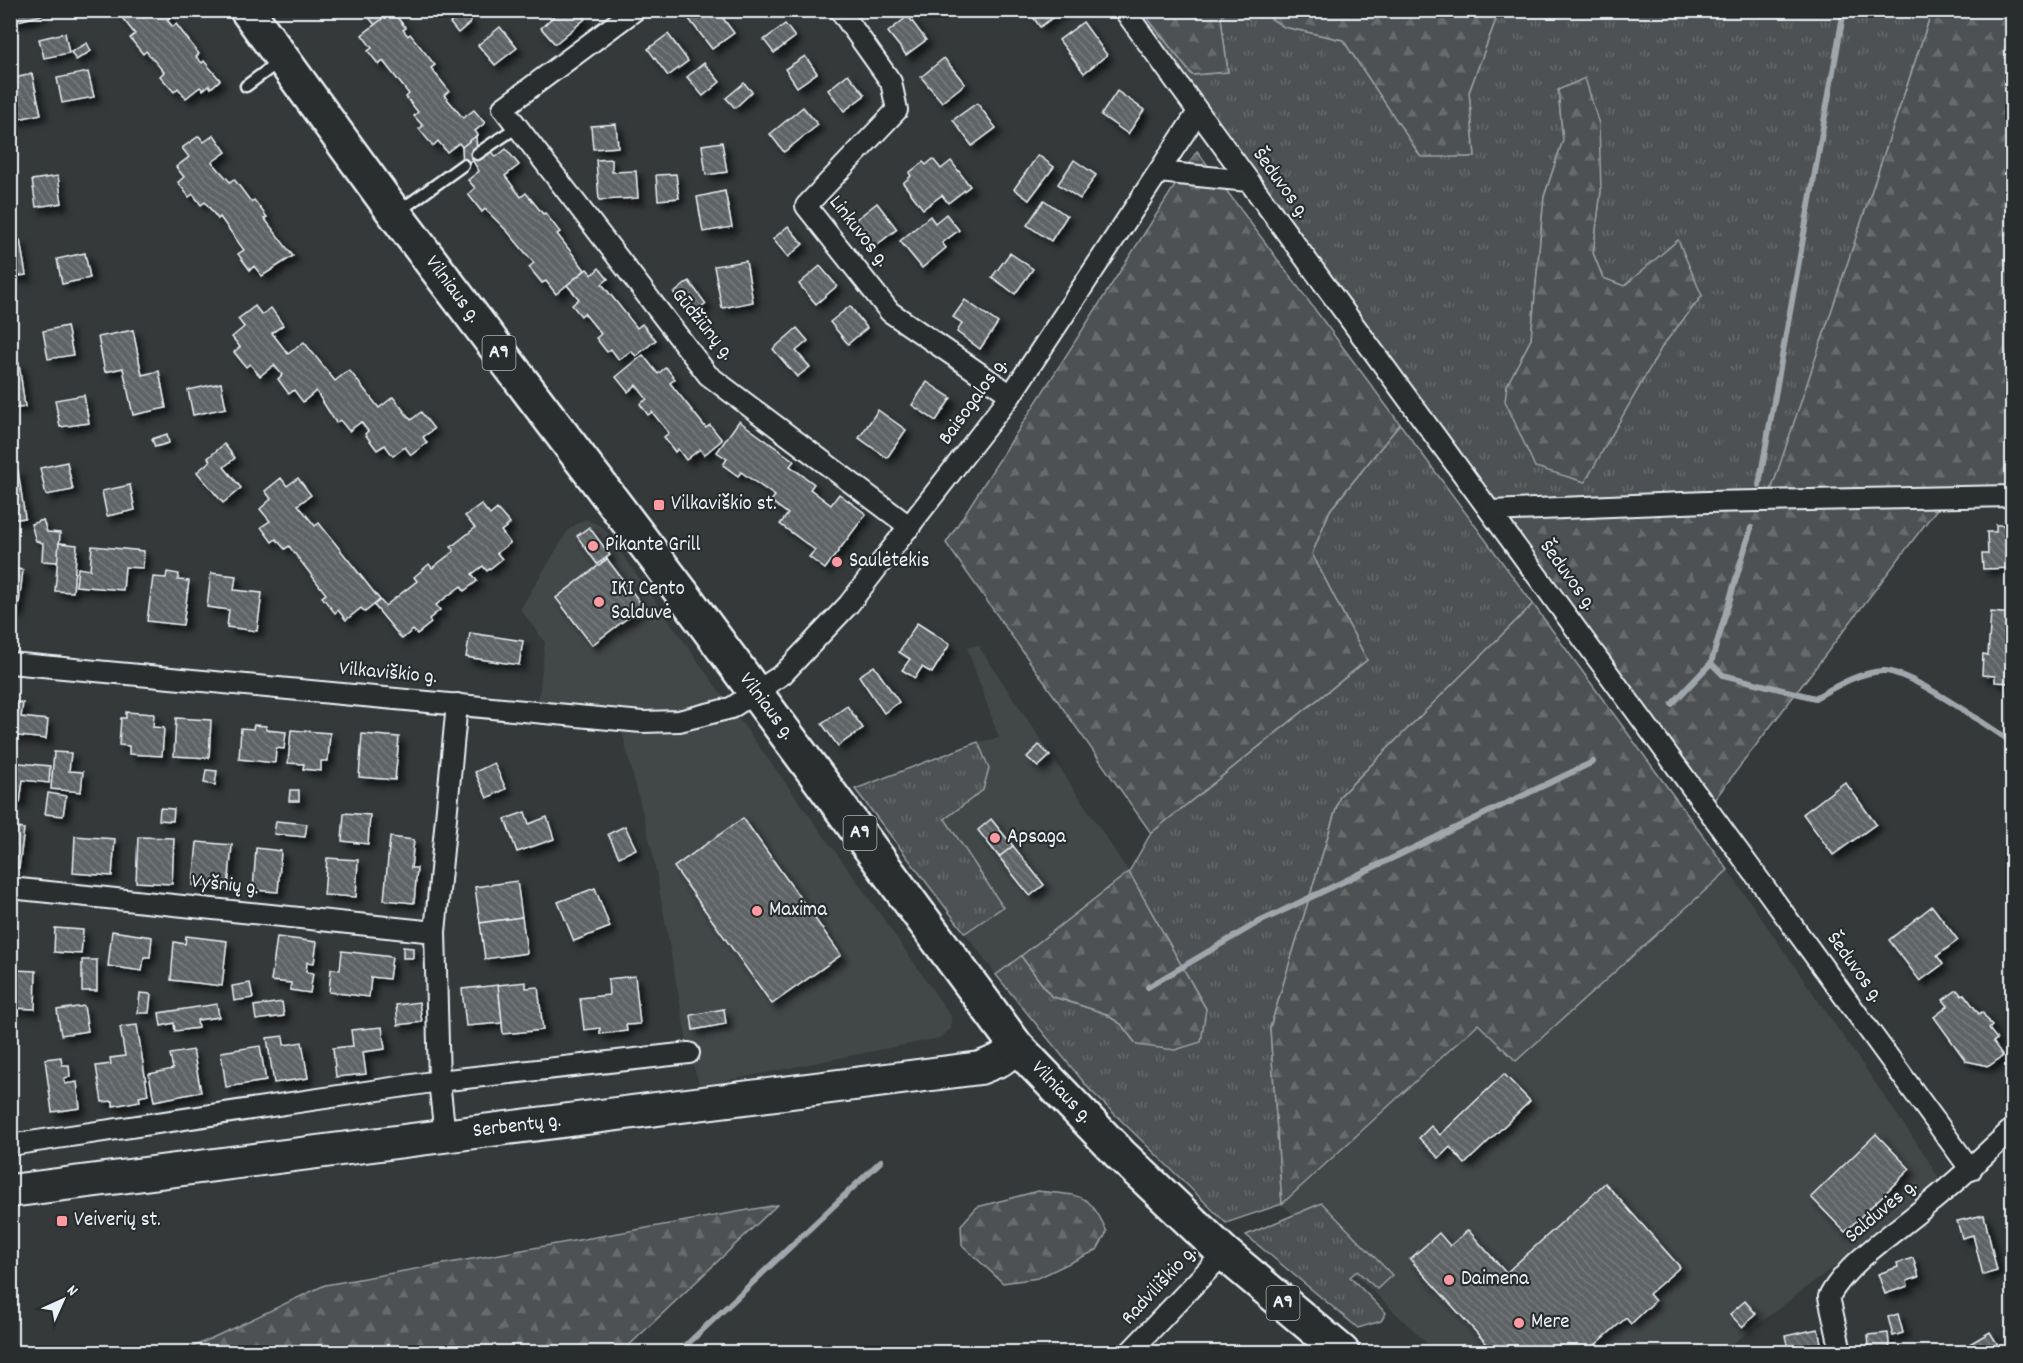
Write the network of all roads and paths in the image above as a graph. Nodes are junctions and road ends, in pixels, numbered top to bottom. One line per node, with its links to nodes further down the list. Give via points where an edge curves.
1 (247, 10): 5 (highway, Vilniaus g. / A9)
2 (635, 10): 8 (street, Gūdžiūnų g., via 502,108)
3 (840, 10): 14 (street, Linkuvos g., via 891,82 897,110 806,206 890,312)
4 (1124, 10): 7 (street, Šeduvos g.)
5 (282, 59): 6 (lane); 13 (highway, Vilniaus g. / A9)
6 (246, 86)
7 (1198, 112): 11 (street, Baisogalos g.); 12 (street, Šeduvos g.)
8 (517, 128): 9 (lane); 17 (street, Gūdžiūnų g., via 708,375)
9 (477, 154)
10 (463, 165): 13 (lane)
11 (1159, 172): 12 (street); 14 (street, Baisogalos g.)
12 (1248, 181): 16 (street, Šeduvos g.)
13 (395, 214): 19 (highway, Vilniaus g. / A9)
14 (1011, 395): 17 (street, Baisogalos g.)
15 (2013, 496): 16 (street)
16 (1490, 511): 29 (street, Šeduvos g.)
17 (910, 527): 19 (street, Baisogalos g., via 849,604 783,674)
18 (10, 663): 20 (street, Vilkaviškio g.)
19 (756, 693): 20 (street, Vilkaviškio g., via 731,708 704,717 642,722); 23 (highway, Vilniaus g. / A9)
20 (457, 704): 22 (street)
21 (10, 888): 22 (street, Vyšnių g.)
22 (435, 932): 25 (street)
23 (1017, 1047): 27 (main road, Serbentų g., via 980,1068); 31 (highway, Vilniaus g. / A9, via 1121,1155)
24 (689, 1053): 25 (street)
25 (440, 1081): 27 (street); 28 (street)
26 (2013, 1129): 29 (street, Salduvės g.)
27 (446, 1136): 30 (main road, Serbentų g.)
28 (10, 1145)
29 (1971, 1170): 34 (street, Salduvės g., via 1857,1263 1833,1288 1828,1297)
30 (10, 1191)
31 (1224, 1253): 32 (street, Radviliškio g.); 33 (highway, Vilniaus g. / A9)
32 (1130, 1353)
33 (1342, 1353)
34 (1841, 1353)

